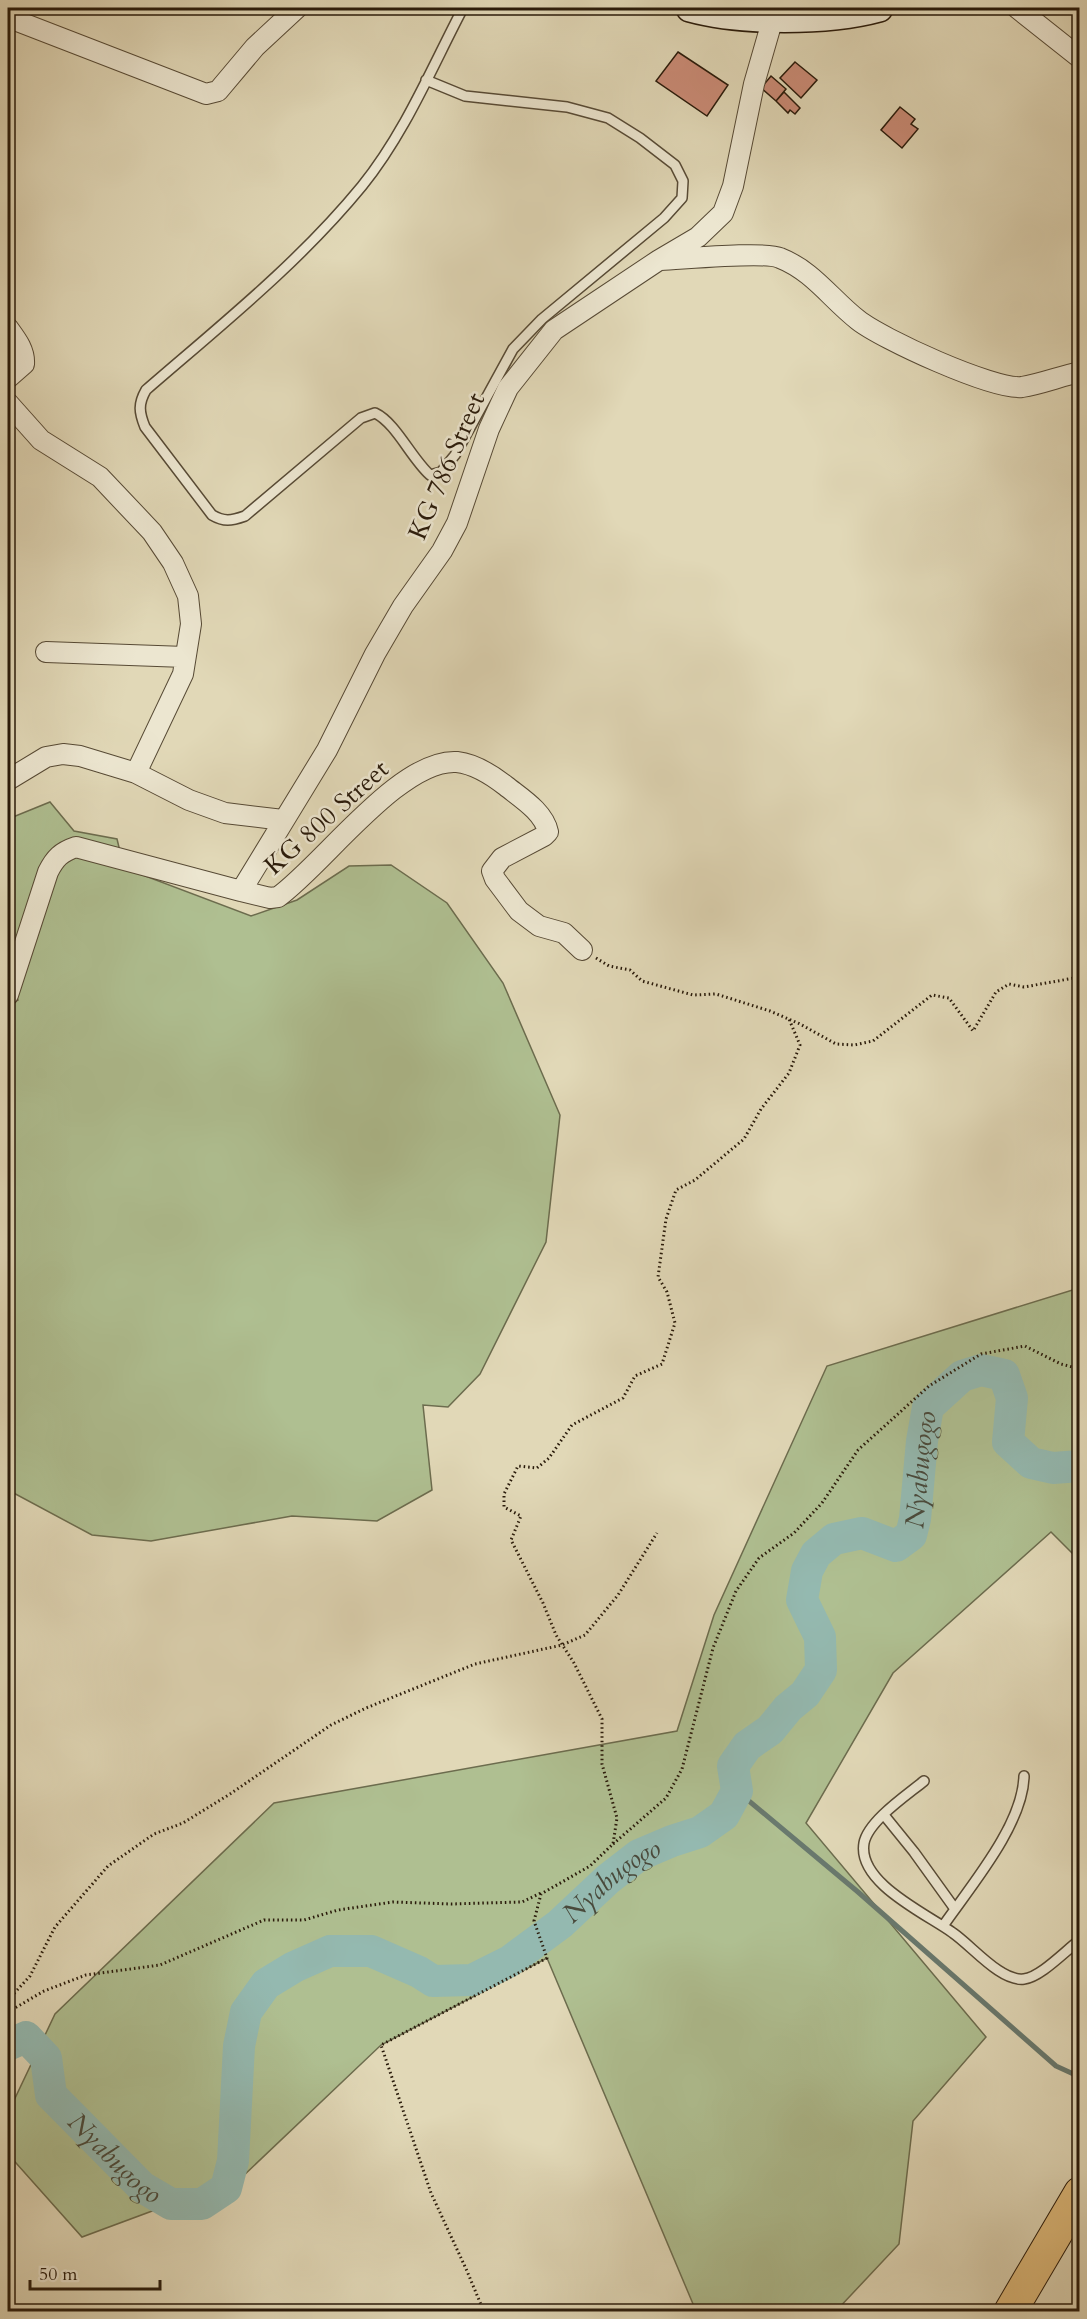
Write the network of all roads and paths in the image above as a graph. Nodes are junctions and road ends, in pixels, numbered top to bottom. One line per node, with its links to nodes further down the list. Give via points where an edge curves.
1 (297, 8): 7 (street, via 255,47 218,91 206,94)
2 (464, 8): 9 (lane)
3 (690, 8): 6 (main road)
4 (879, 8): 6 (main road)
5 (1017, 8): 8 (street)
6 (773, 18): 10 (street, KG 786 Street, via 723,213 698,237)
7 (11, 21)
8 (1080, 58)
9 (426, 80): 9 (lane, via 399,132 362,186 286,268 146,390 140,400 139,412 145,427 212,515 223,520 244,516 361,418 375,413 384,417 430,475 441,472 513,349 542,319 664,218 682,198 682,181 675,165 608,118 567,107 465,96)
10 (659, 260): 12 (street, via 777,256 813,277 858,320 881,335 971,374 1020,387); 19 (street, KG 786 Street, via 554,330 508,388 489,429 457,523 403,606 327,750)
11 (8, 328): 13 (street, via 24,357 24,364)
12 (1080, 372)
13 (8, 378)
14 (8, 403): 16 (street, via 41,440 100,477 152,532 173,563 188,596 191,624)
15 (46, 652): 16 (street)
16 (185, 657): 17 (street, via 183,674)
17 (136, 773): 18 (street, via 63,754 46,757); 19 (street, via 225,813)
18 (8, 780)
19 (283, 820): 20 (street, KG 800 Street)
20 (241, 891): 21 (street, KG 800 Street, via 278,897 397,786 421,771 457,762 489,773 530,805 547,825 544,836 502,858 492,870 519,911 539,926 564,933); 23 (street, KG 800 Street, via 76,847 62,852 48,872)
21 (582, 950): 24 (path, via 609,966 630,970 642,981 693,995 716,994)
22 (1080, 977): 24 (path, via 1024,987 1009,984 996,992 973,1031 949,998 932,995 873,1041 854,1045 836,1044)
23 (8, 995)
24 (789, 1019): 27 (path, via 800,1045 789,1072 744,1139 695,1180 676,1190 666,1219 658,1277 675,1323 662,1364 635,1376 623,1398 572,1425 537,1468 518,1466 504,1494 504,1506 521,1516 512,1540)
25 (1080, 1370): 31 (path, via 1025,1346 981,1354 929,1386 858,1450 822,1503 795,1533 759,1558 736,1591 712,1648 682,1769 666,1798)
26 (657, 1533): 27 (path, via 618,1595 585,1635)
27 (562, 1645): 31 (path, via 602,1719 602,1764 616,1818); 36 (path, via 475,1664 366,1708 331,1725 183,1823 154,1834 108,1866 55,1928 30,1976)
28 (1024, 1776): 33 (lane, via 1017,1812)
29 (924, 1781): 30 (lane)
30 (884, 1815): 33 (lane); 34 (lane, via 866,1836 864,1851 868,1863 890,1892)
31 (613, 1844): 32 (path, via 590,1866)
32 (547, 1890): 37 (path, via 522,1902 393,1902 338,1910 304,1920 264,1920 160,1965 86,1975 44,1991); 39 (path, via 541,1894 534,1921 548,1958 381,2045 431,2193)
33 (955, 1909): 34 (lane)
34 (943, 1926): 35 (lane, via 1014,1979 1038,1973)
35 (1080, 1940)
36 (8, 2000)
37 (8, 2012)
38 (1080, 2193): 40 (highway)
39 (484, 2312)
40 (1010, 2312)

